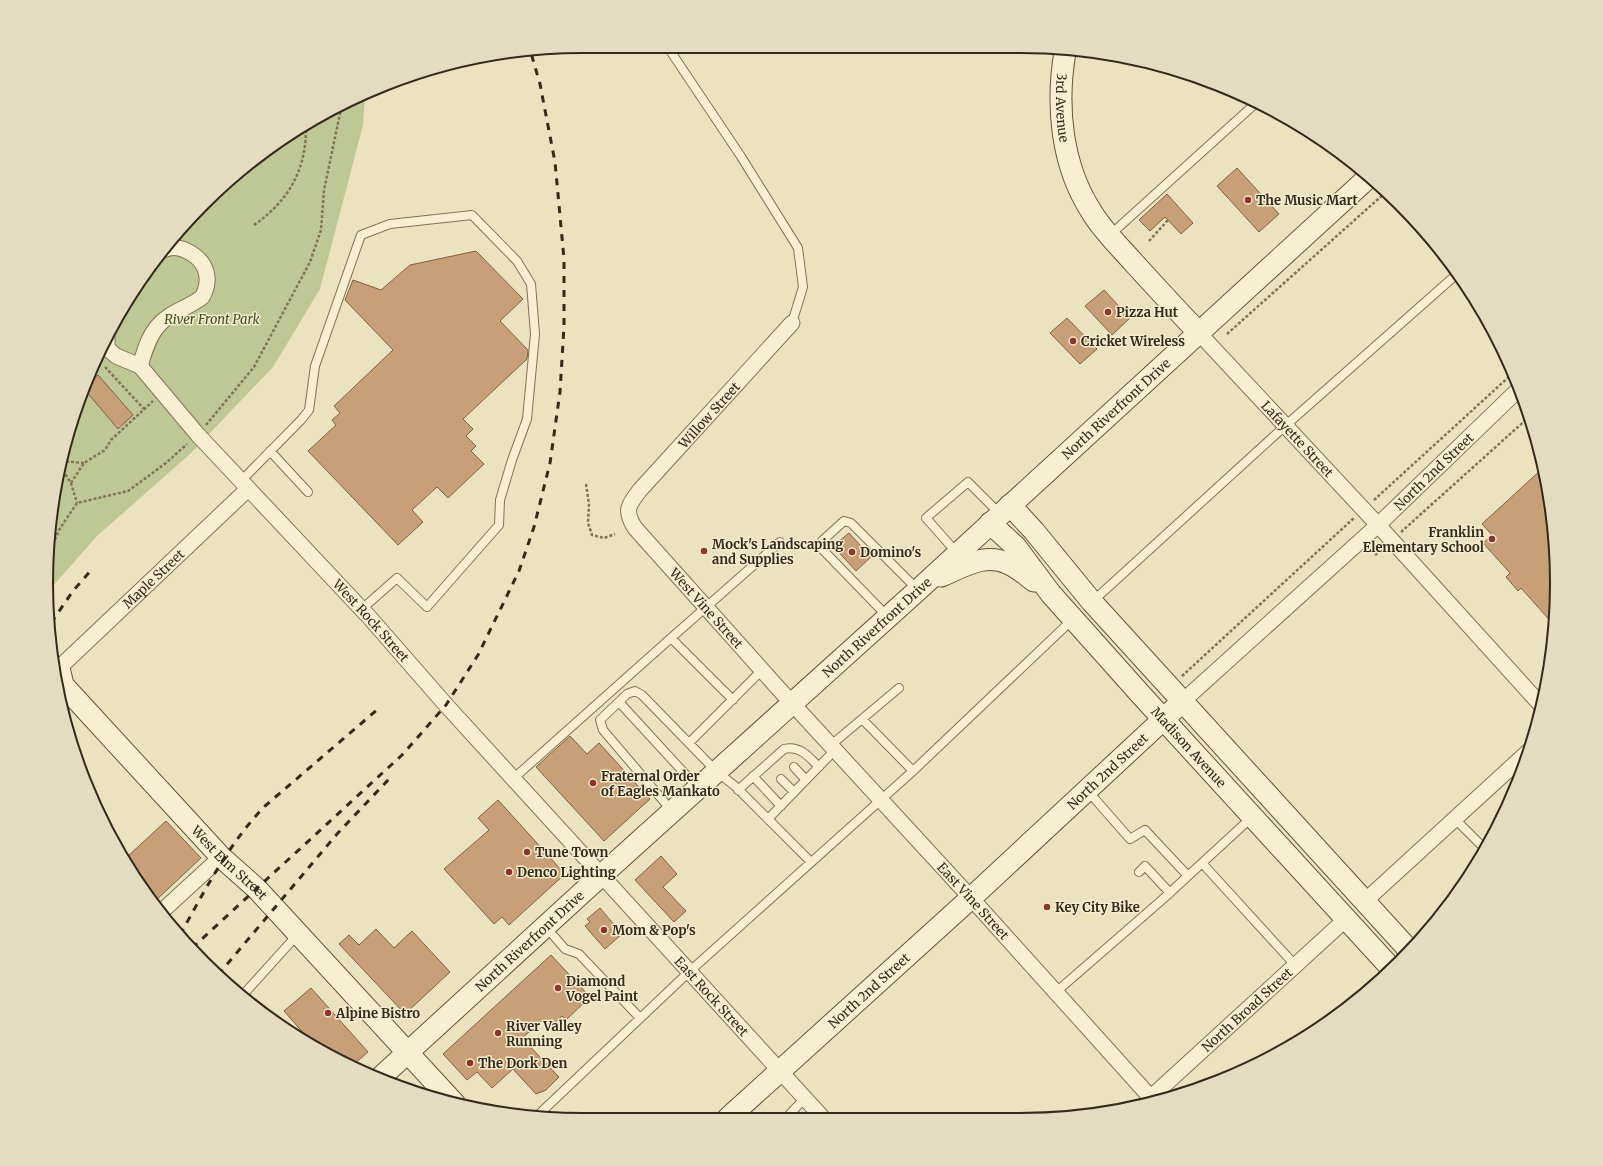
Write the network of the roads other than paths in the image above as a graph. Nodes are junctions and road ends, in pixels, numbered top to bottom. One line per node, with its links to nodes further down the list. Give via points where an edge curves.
1 (672, 53): 9 (lane, via 798,248 802,287)
2 (1065, 55): 4 (main road, 3rd Avenue, via 1060,99)
3 (1252, 107): 6 (lane)
4 (1070, 163): 6 (main road, Lafayette Street, via 1091,211)
5 (1364, 181): 10 (main road, North Riverfront Drive)
6 (1109, 236): 10 (main road, Lafayette Street)
7 (174, 247): 12 (street, via 189,251 200,260 207,273 208,283 202,298 168,315 156,327 146,346)
8 (1453, 278): 14 (lane)
9 (792, 323): 18 (street, Willow Street, via 640,490)
10 (1198, 332): 14 (street, Lafayette Street); 19 (main road, North Riverfront Drive)
11 (108, 349): 12 (street, West Rock Street, via 116,356)
12 (140, 366): 16 (street, West Rock Street)
13 (1515, 393): 20 (street, North 2nd Street)
14 (1285, 426): 20 (street, Lafayette Street); 25 (lane)
15 (270, 452): 16 (lane); 17 (lane); 27 (lane, via 309,410 315,366 361,235 390,224 472,215 516,260 530,284 535,334 527,419 500,500 499,525 427,607 397,578)
16 (244, 485): 27 (street, West Rock Street); 31 (street, Maple Street)
17 (308, 492)
18 (628, 508): 26 (street, West Vine Street, via 629,519 635,528)
19 (1000, 514): 22 (main road, North Riverfront Drive); 22 (lane, via 968,482 926,518); 24 (main road, Madison Avenue, via 1016,547); 25 (main road, Madison Avenue, via 1034,531)
20 (1378, 525): 36 (street, North 2nd Street); 37 (street, Lafayette Street)
21 (780, 542): 26 (lane)
22 (958, 553): 23 (main road, North Riverfront Drive)
23 (921, 587): 24 (main road, via 972,563 991,559 1009,564); 28 (main road, North Riverfront Drive); 28 (lane, via 851,523 844,521 822,541 822,549)
24 (1051, 594): 29 (main road, Madison Avenue)
25 (1092, 602): 36 (main road, Madison Avenue)
26 (705, 607): 30 (lane); 32 (street, West Vine Street)
27 (362, 609): 50 (street, West Rock Street)
28 (888, 617): 39 (main road, North Riverfront Drive)
29 (1073, 618): 40 (main road, Madison Avenue); 47 (lane)
30 (671, 638): 35 (lane); 50 (lane)
31 (60, 667)
32 (762, 670): 35 (lane); 39 (street, West Vine Street)
33 (62, 681): 64 (main road, West Elm Street)
34 (899, 688): 41 (lane)
35 (733, 700): 42 (lane)
36 (1183, 700): 40 (main road, North 2nd Street); 72 (main road, Madison Avenue)
37 (1537, 700)
38 (619, 702): 42 (lane, via 627,694 635,691 642,694); 53 (lane); 59 (lane, via 600,720 603,730)
39 (794, 704): 43 (street, East Vine Street); 48 (main road, North Riverfront Drive)
40 (1163, 718): 54 (main road, North 2nd Street); 60 (main road, Madison Avenue)
41 (862, 719): 43 (lane); 47 (lane)
42 (689, 743): 48 (lane)
43 (833, 748): 46 (lane); 57 (street, East Vine Street)
44 (1520, 760): 62 (street)
45 (794, 767): 52 (lane)
46 (819, 767): 49 (lane, via 804,752 791,747 784,749 768,767); 52 (lane)
47 (913, 771): 57 (lane)
48 (717, 772): 53 (main road, North Riverfront Drive); 55 (lane)
49 (753, 776): 55 (lane); 58 (lane)
50 (514, 778): 68 (street, West Rock Street)
51 (781, 779): 56 (lane)
52 (806, 780): 56 (lane)
53 (698, 789): 59 (main road, North Riverfront Drive)
54 (1086, 789): 69 (lane, via 1130,839 1145,830); 71 (main road, North 2nd Street)
55 (738, 790): 61 (lane)
56 (794, 792): 58 (lane)
57 (881, 800): 65 (lane); 71 (street, East Vine Street)
58 (781, 806): 61 (lane)
59 (673, 812): 68 (main road, North Riverfront Drive)
60 (1252, 816): 66 (lane); 74 (main road, Madison Avenue)
61 (768, 819): 65 (lane)
62 (1455, 819): 63 (lane); 72 (street)
63 (1481, 845)
64 (221, 857): 73 (street); 76 (main road, West Elm Street, via 257,889)
65 (812, 862): 80 (lane)
66 (1202, 862): 69 (lane); 79 (lane)
67 (1139, 872): 70 (lane, via 1145,866)
68 (602, 875): 75 (main road, North Riverfront Drive); 80 (street, East Rock Street)
69 (1188, 876): 70 (lane)
70 (1170, 893): 82 (lane)
71 (971, 898): 82 (street, East Vine Street); 85 (main road, North 2nd Street)
72 (1365, 902): 77 (main road, Madison Avenue)
73 (165, 908)
74 (1346, 919): 78 (main road, Madison Avenue); 79 (street, North Broad Street)
75 (546, 926): 83 (lane, via 565,949 579,954); 84 (main road, North Riverfront Drive)
76 (298, 934): 81 (lane); 84 (main road, West Elm Street)
77 (1405, 946)
78 (1388, 964)
79 (1295, 965): 88 (street, North Broad Street)
80 (690, 971): 83 (lane); 85 (street, East Rock Street)
81 (246, 991)
82 (1056, 992): 89 (street, East Vine Street)
83 (640, 1018): 91 (lane)
84 (408, 1053): 86 (main road, North Riverfront Drive); 87 (main road, West Elm Street)
85 (781, 1071): 90 (street, East Rock Street); 92 (main road, North 2nd Street)
86 (384, 1074)
87 (447, 1095)
88 (1153, 1096)
89 (1148, 1097)
90 (805, 1098): 93 (lane); 94 (street, East Rock Street)
91 (542, 1111)
92 (734, 1113)
93 (791, 1113)
94 (818, 1113)

